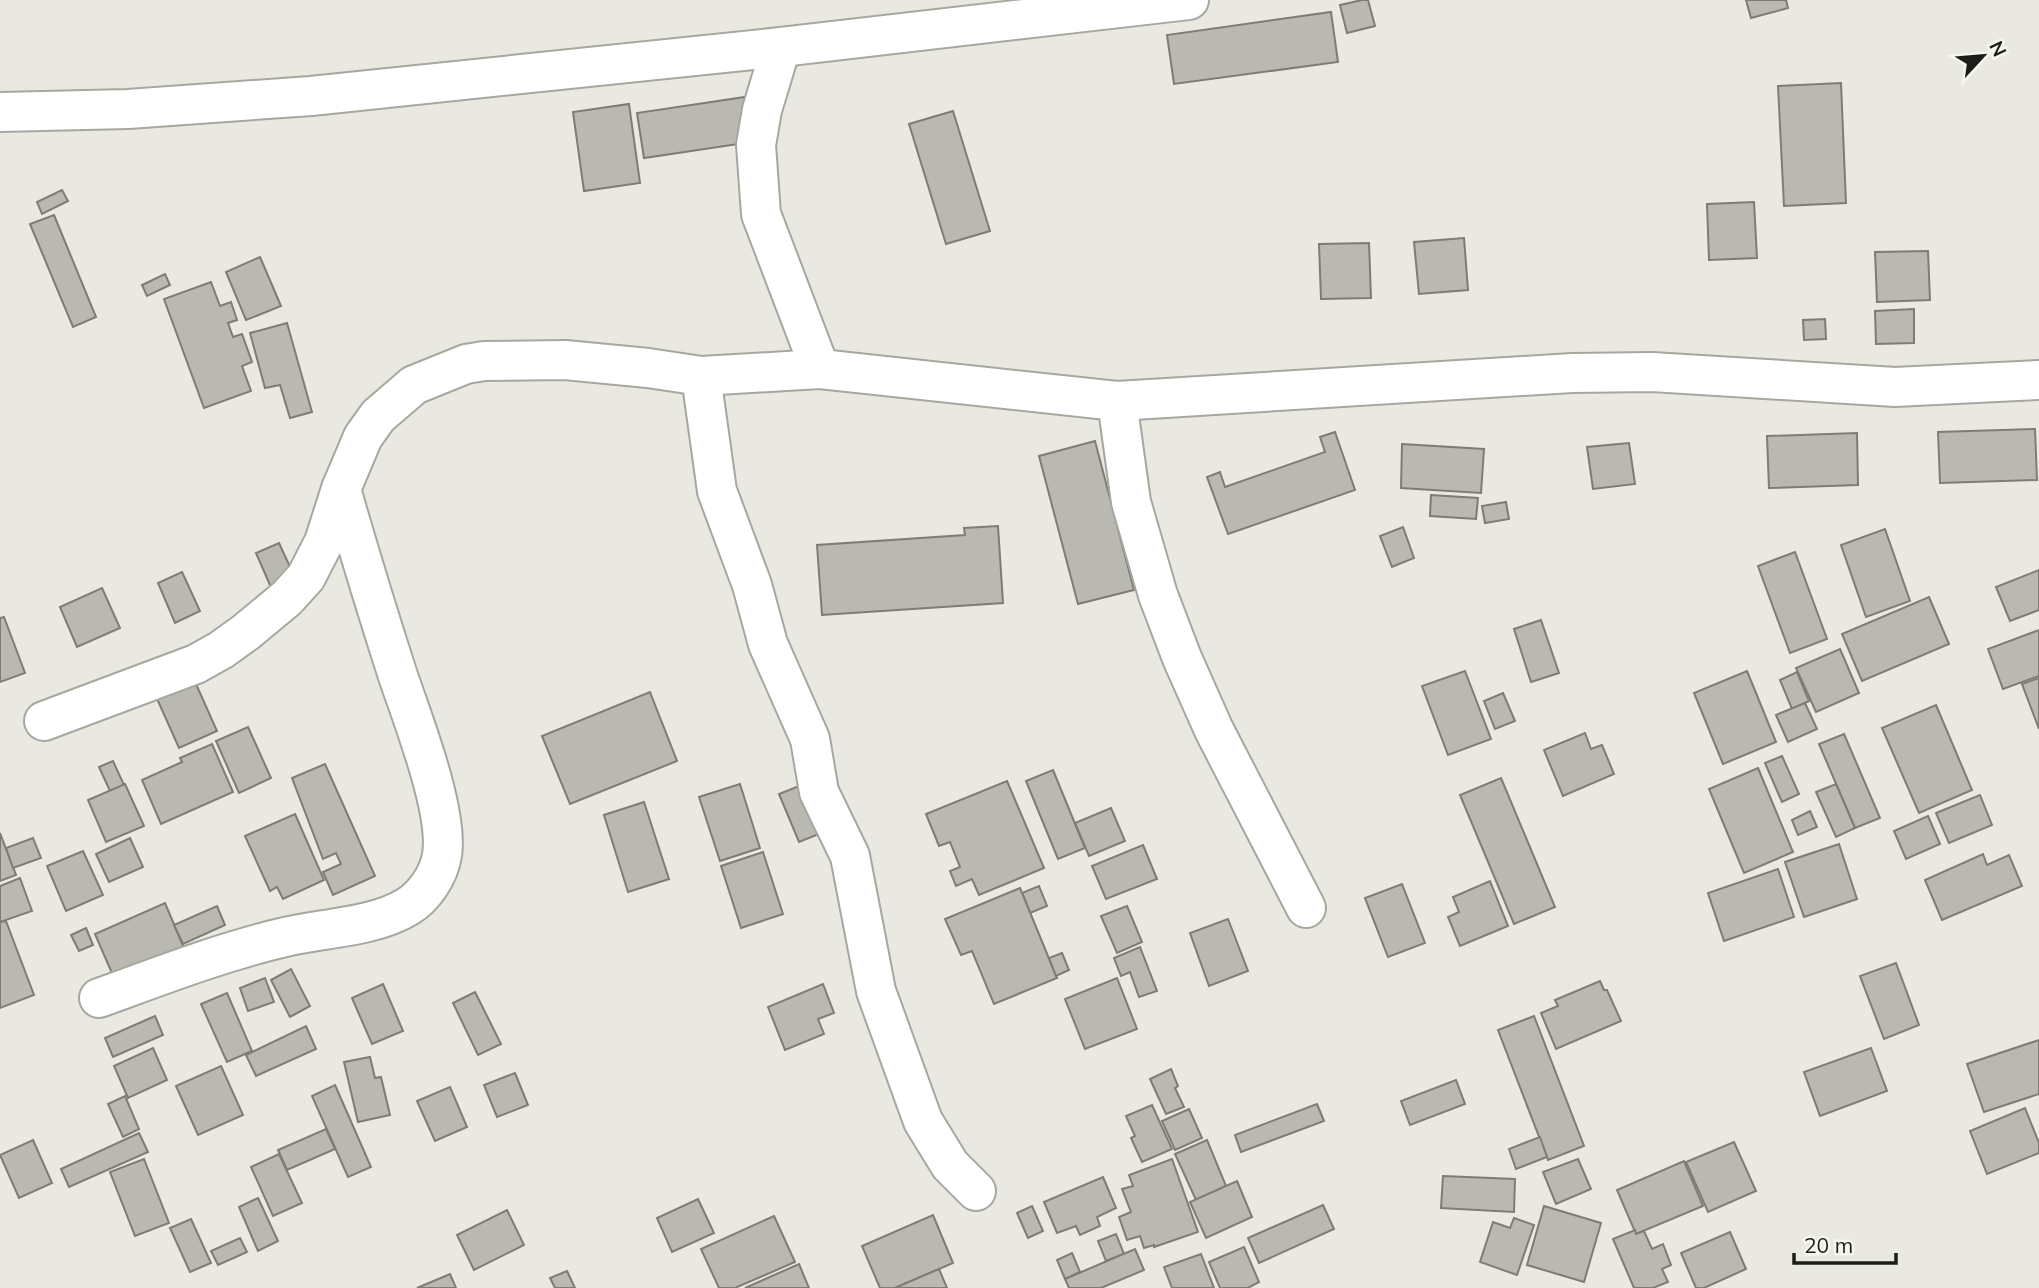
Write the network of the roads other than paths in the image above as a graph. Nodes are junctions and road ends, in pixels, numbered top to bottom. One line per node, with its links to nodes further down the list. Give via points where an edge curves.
1 (1175, 1): 2 (street)
2 (781, 47): 3 (street, via 311,96 128,109); 4 (street, via 756,145 761,214)
3 (0, 112)
4 (820, 369): 5 (street); 7 (street)
5 (701, 376): 8 (street, via 565,360 467,364 414,385 378,416 363,437); 12 (street, via 717,491 768,644 810,739 819,792 850,856 876,991 923,1121 950,1164)
6 (2039, 380): 7 (street, via 1895,387 1652,372 1572,373)
7 (1117, 401): 10 (street, via 1131,502 1158,595 1214,730)
8 (341, 489): 9 (street, via 324,542 306,577 246,632 196,664); 11 (street, via 439,812 442,858 419,899 394,914 275,940)
9 (44, 721)
10 (1306, 908)
11 (99, 998)
12 (976, 1191)

